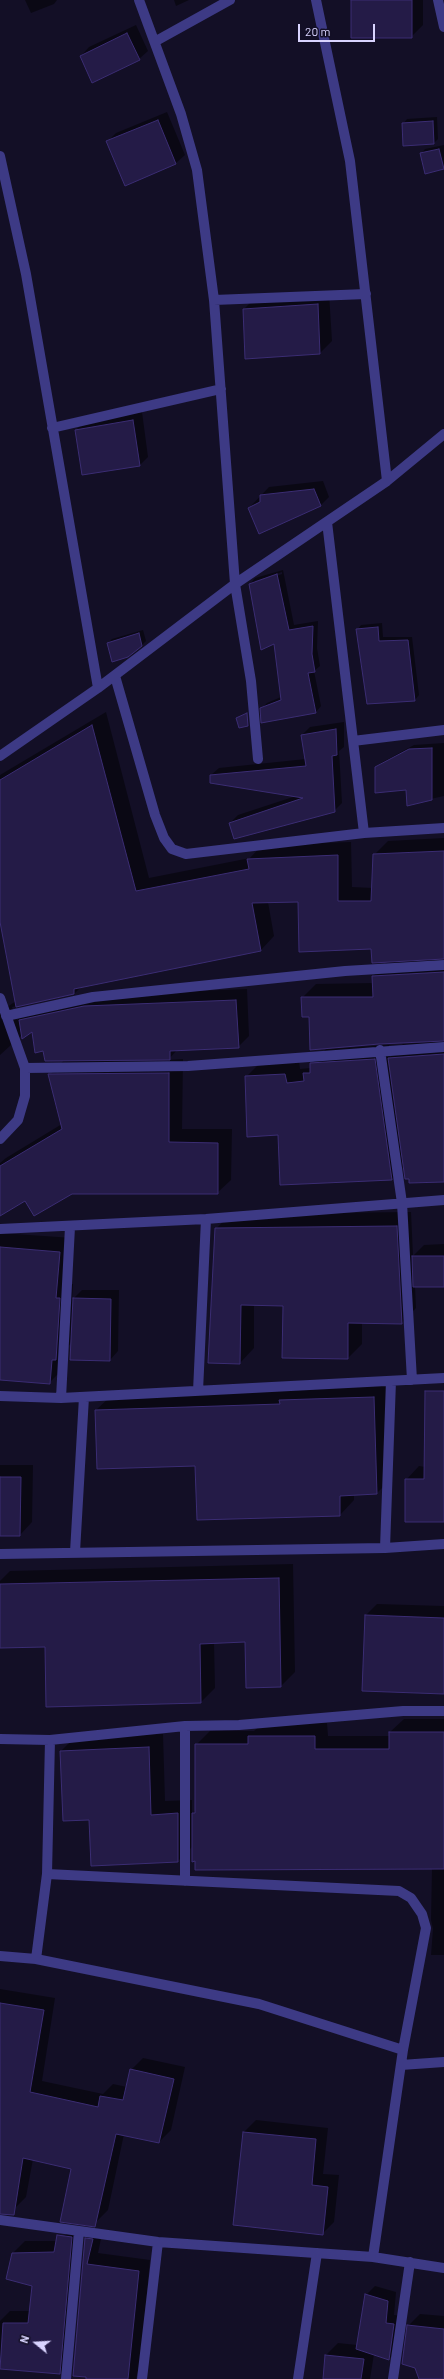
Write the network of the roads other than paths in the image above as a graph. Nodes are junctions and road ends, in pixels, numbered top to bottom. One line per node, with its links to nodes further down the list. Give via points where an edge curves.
1 (139, 0): 6 (street)
2 (230, 0): 6 (street)
3 (316, 0): 8 (street, via 350,161)
4 (438, 0): 5 (street)
5 (444, 27)
6 (156, 41): 9 (street, via 197,170)
7 (0, 156): 11 (street, via 26,274)
8 (366, 294): 9 (street); 13 (street)
9 (214, 300): 10 (street)
10 (221, 389): 11 (street); 15 (street)
11 (52, 428): 17 (street)
12 (444, 434): 13 (street)
13 (388, 481): 14 (street)
14 (327, 522): 15 (street); 19 (street)
15 (235, 584): 16 (street); 21 (street, via 251,681)
16 (114, 676): 17 (street); 23 (street, via 155,815 172,849 186,854)
17 (98, 688): 20 (street)
18 (444, 730): 19 (street)
19 (353, 741): 23 (street)
20 (0, 756)
21 (258, 759)
22 (444, 828): 23 (street)
23 (364, 833)
24 (444, 965): 26 (street, via 345,971 94,997)
25 (0, 998): 26 (street)
26 (6, 1016): 29 (street)
27 (444, 1046): 28 (street)
28 (380, 1050): 29 (street, via 188,1066); 32 (street)
29 (25, 1068): 30 (street, via 24,1096 18,1120)
30 (0, 1139)
31 (444, 1200): 32 (street)
32 (402, 1203): 33 (street); 37 (street)
33 (206, 1219): 34 (street); 39 (street)
34 (70, 1227): 35 (street); 42 (street)
35 (0, 1229)
36 (444, 1378): 37 (street)
37 (412, 1380): 38 (street)
38 (390, 1381): 39 (street); 44 (street)
39 (198, 1391): 41 (street)
40 (0, 1396): 42 (street)
41 (84, 1397): 42 (street); 45 (street)
42 (61, 1398)
43 (444, 1544): 44 (street)
44 (385, 1548): 45 (street)
45 (75, 1552): 46 (street)
46 (0, 1554)
47 (444, 1711): 48 (street, via 403,1711 239,1726)
48 (185, 1726): 50 (street); 52 (street)
49 (0, 1739): 50 (street)
50 (50, 1740): 51 (street)
51 (47, 1874): 52 (street); 54 (street)
52 (185, 1882): 55 (street, via 399,1891 411,1898 422,1914 426,1928)
53 (0, 1956): 54 (street)
54 (36, 1959): 55 (street, via 259,2004)
55 (403, 2050): 57 (street)
56 (444, 2062): 57 (street)
57 (401, 2065): 62 (street)
58 (0, 2220): 59 (street)
59 (79, 2232): 60 (street); 65 (street)
60 (158, 2242): 61 (street); 66 (street)
61 (317, 2253): 62 (street); 67 (street)
62 (373, 2257): 63 (street)
63 (410, 2262): 64 (street); 68 (street)
64 (444, 2268)
65 (66, 2379)
66 (142, 2379)
67 (298, 2379)
68 (393, 2379)

